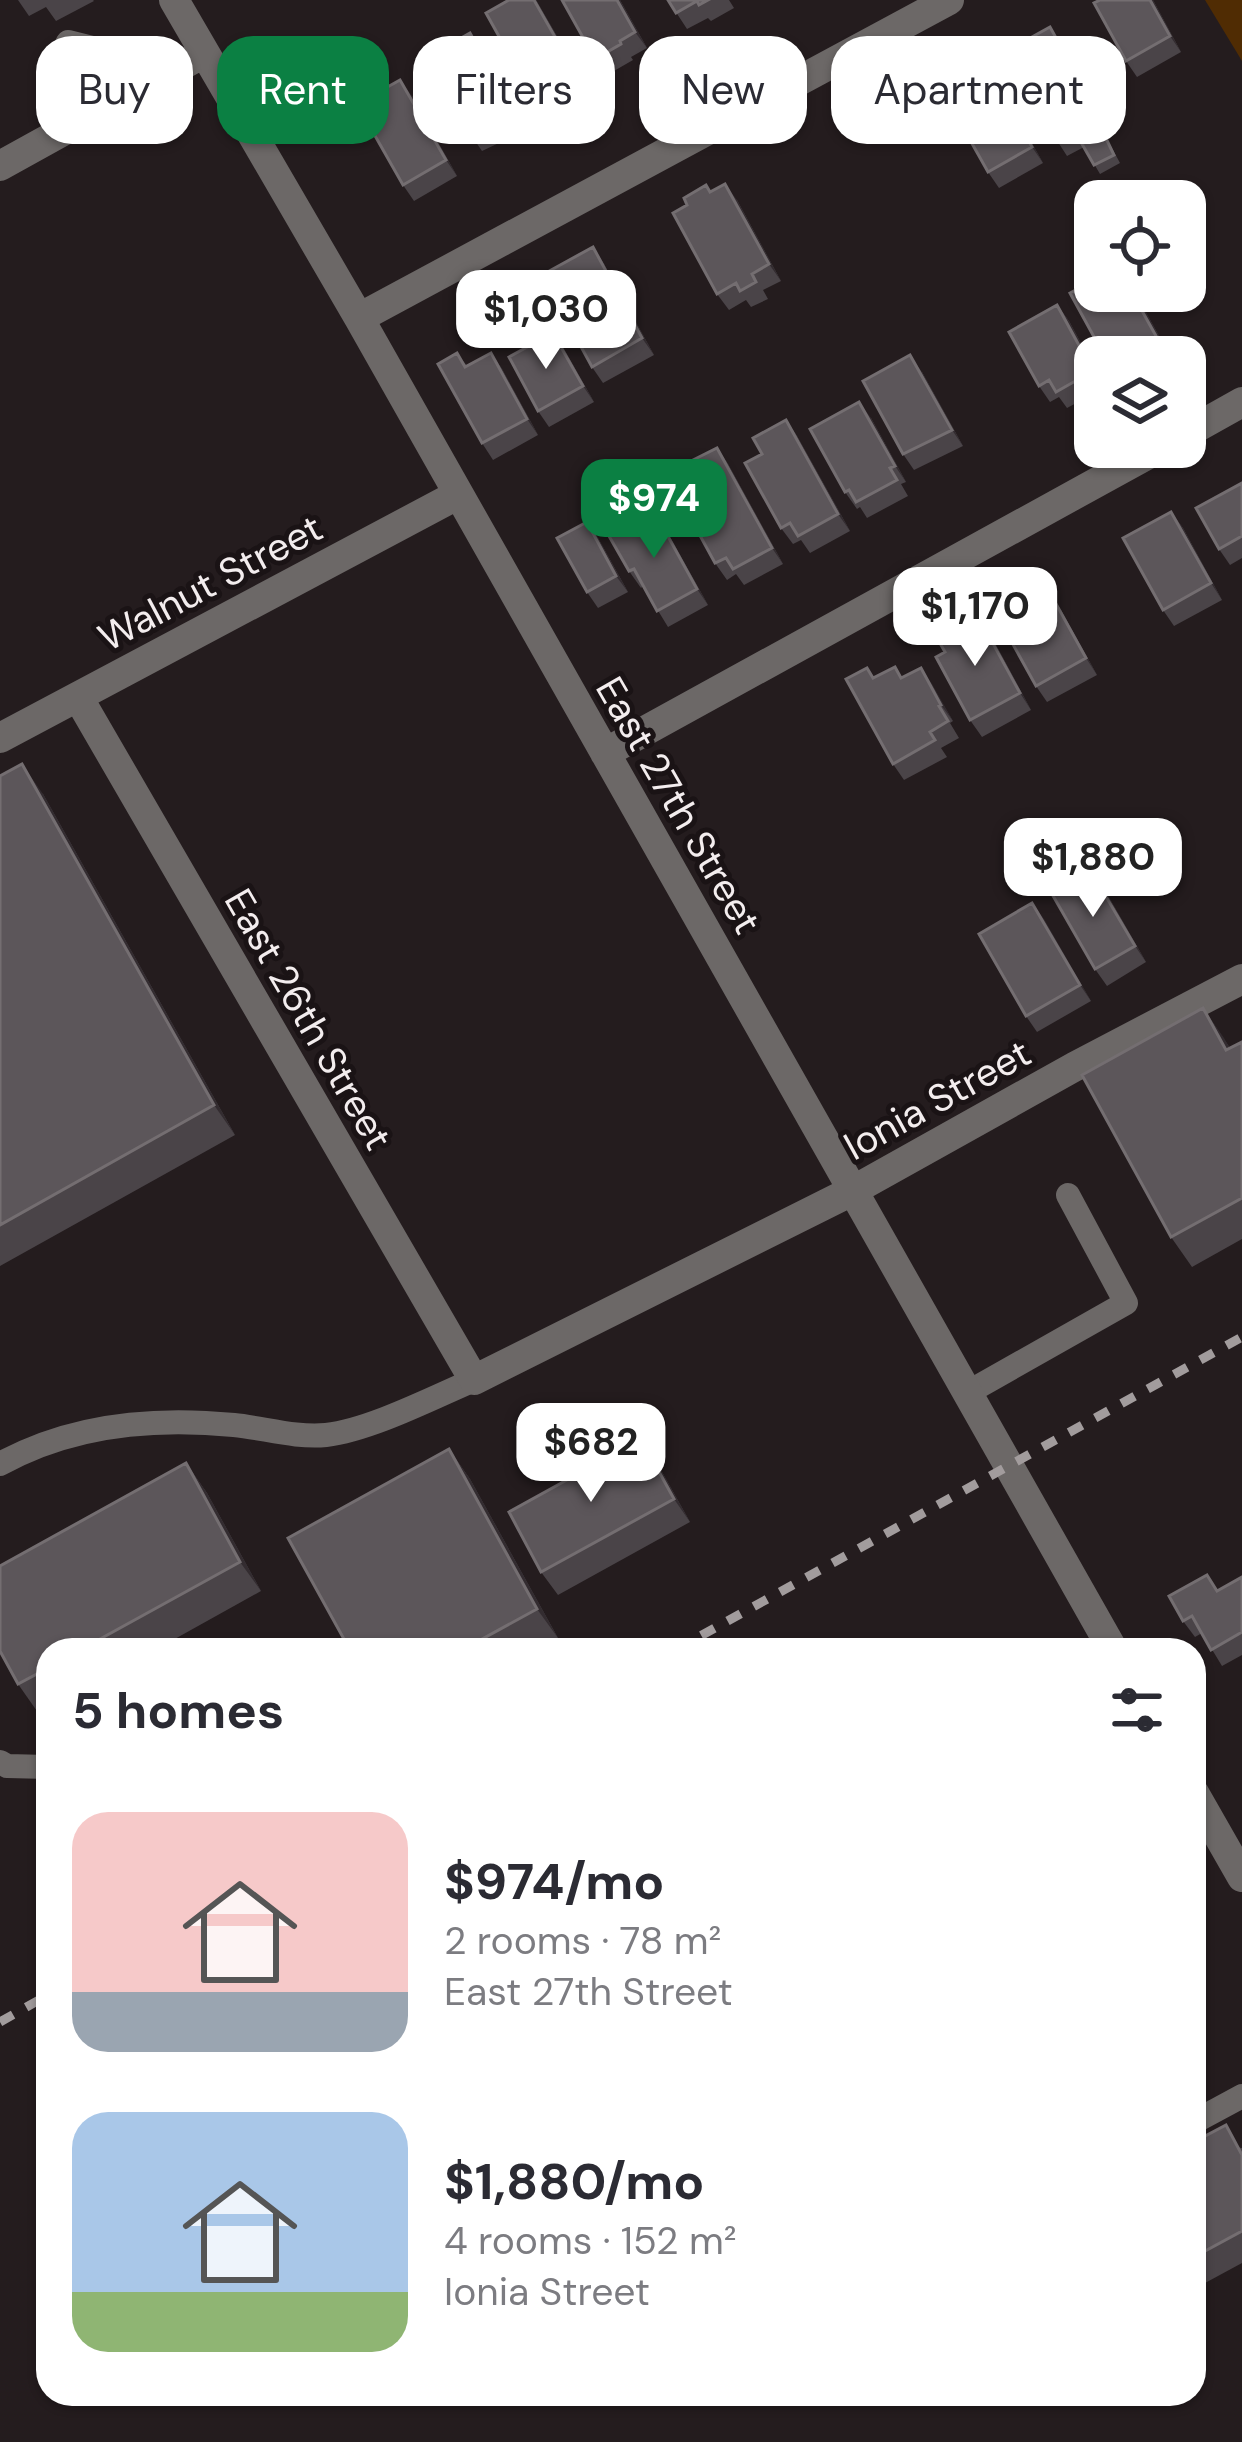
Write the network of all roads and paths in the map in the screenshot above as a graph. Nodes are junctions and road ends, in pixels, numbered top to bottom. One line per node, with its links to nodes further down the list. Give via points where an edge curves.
1 (174, 0): 3 (street, East 27th Street)
2 (949, 0): 7 (street)
3 (204, 53): 4 (street); 7 (street, East 27th Street)
4 (193, 59)
5 (39, 144): 6 (street)
6 (0, 166)
7 (359, 318): 11 (street, East 27th Street)
8 (1242, 402): 9 (street)
9 (1206, 422)
10 (1123, 468): 14 (street)
11 (457, 494): 12 (street, Walnut Street); 14 (street, East 27th Street)
12 (78, 697): 13 (street, Walnut Street); 18 (street, East 26th Street)
13 (0, 739)
14 (605, 753): 16 (street, East 27th Street)
15 (1242, 979): 16 (street, Ionia Street)
16 (852, 1191): 18 (street, Ionia Street); 19 (street, East 27th Street)
17 (1068, 1195): 19 (lane, via 1126,1303)
18 (474, 1380): 20 (lane, via 326,1435 112,1424)
19 (967, 1393): 21 (street, East 27th Street)
20 (0, 1464)
21 (1106, 1638)
22 (0, 1762): 23 (lane)
23 (36, 1767)
24 (1206, 1814): 25 (street)
25 (1242, 1877)
26 (1242, 2096): 27 (lane)
27 (1206, 2116)

